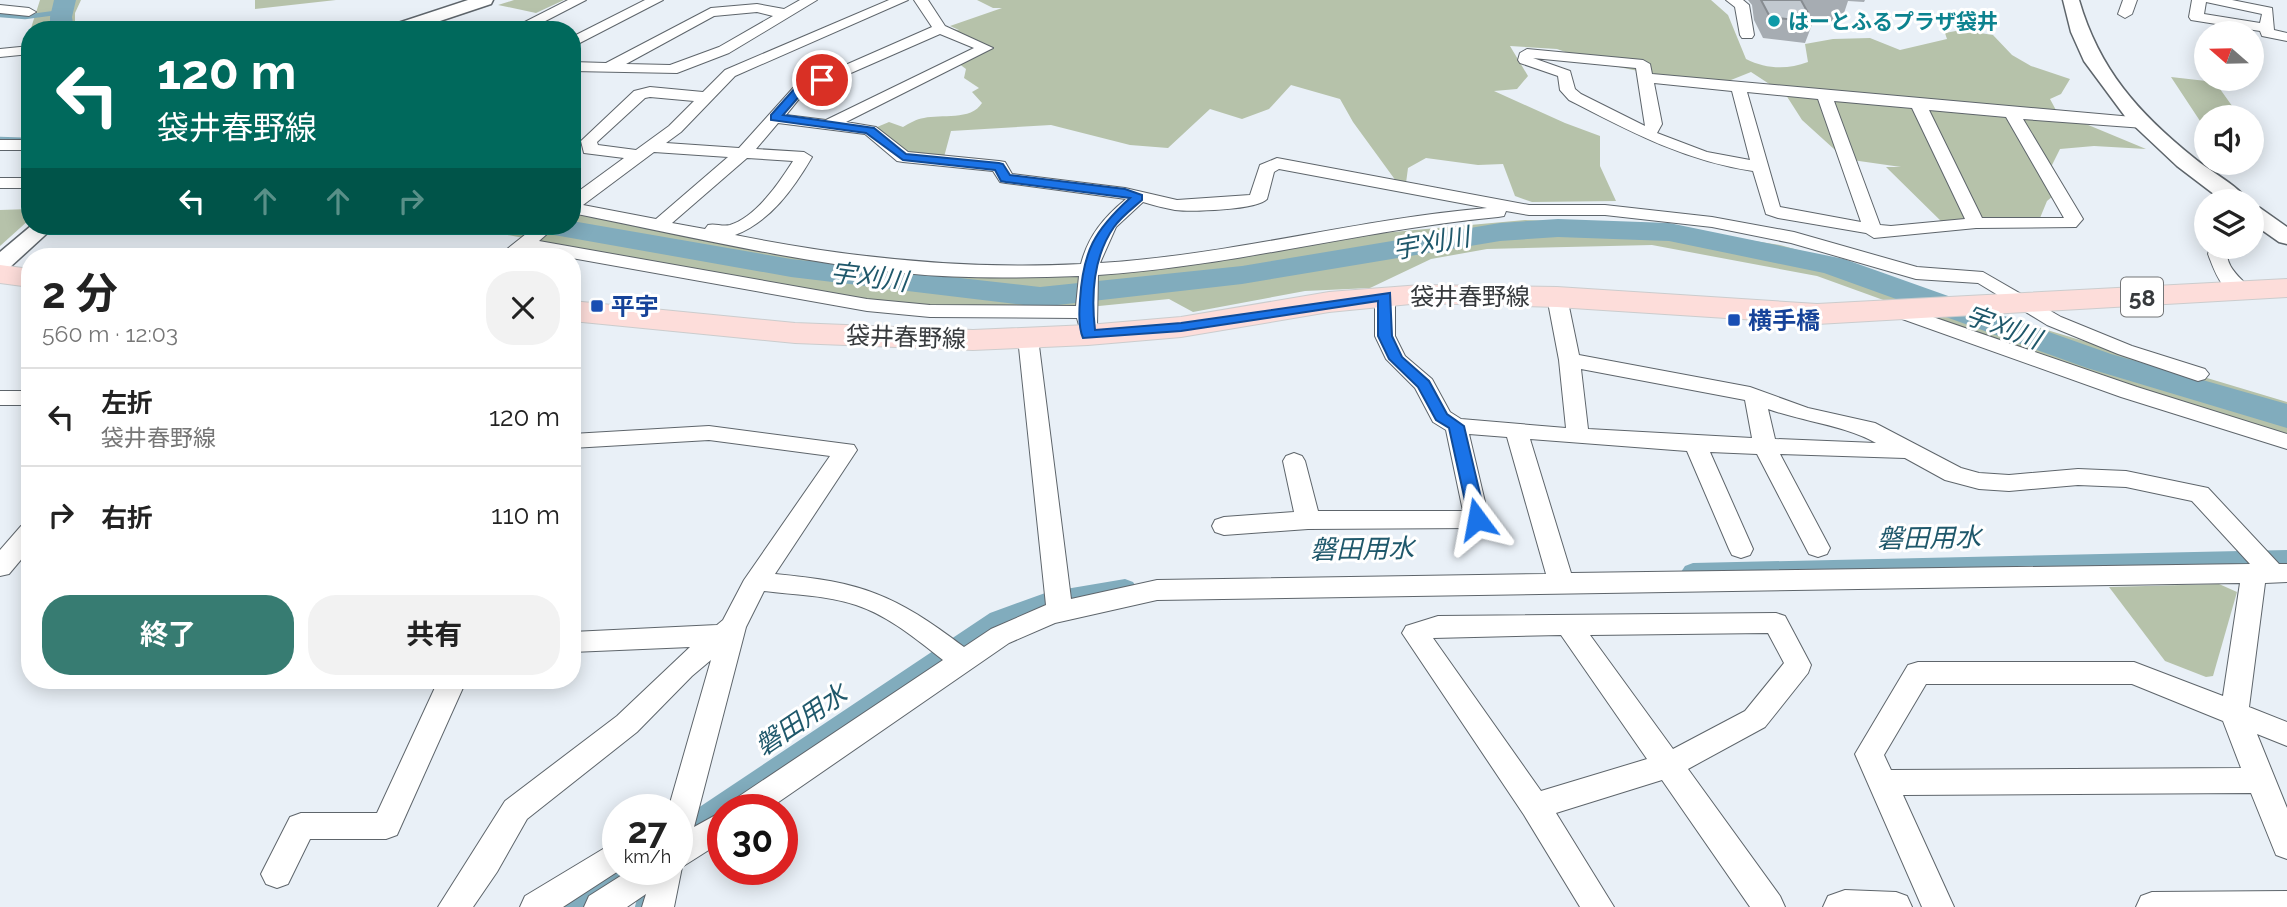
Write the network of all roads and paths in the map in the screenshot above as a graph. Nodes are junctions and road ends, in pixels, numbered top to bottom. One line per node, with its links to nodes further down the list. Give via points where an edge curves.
1 (485, 0): 17 (street)
2 (579, 0): 18 (street)
3 (656, 0): 23 (street)
4 (810, 0): 15 (street)
5 (901, 0): 31 (street, via 730,73)
6 (921, 0): 19 (street)
7 (1733, 0): 21 (street, via 1742,5)
8 (2071, 0): 35 (street, via 2089,52 2116,93)
9 (2130, 0): 16 (street)
10 (2199, 0): 20 (street, via 2196,18)
11 (2211, 0): 12 (street)
12 (2267, 5): 20 (street)
13 (0, 9): 14 (street)
14 (29, 12)
15 (786, 14): 27 (street, via 724,50 672,70); 27 (street, via 757,8 711,12)
16 (2125, 15)
17 (423, 21)
18 (535, 21)
19 (940, 29): 34 (street, via 798,90); 36 (street, via 986,48)
20 (2267, 29): 22 (street, via 2267,33)
21 (1747, 35)
22 (2287, 37)
23 (581, 38)
24 (21, 51): 25 (street)
25 (0, 53)
26 (581, 66): 27 (street)
27 (609, 67)
28 (1648, 78): 29 (street); 37 (street, via 1654,124); 37 (street, via 1639,63 1531,52 1525,60 1532,66 1561,71 1575,97)
29 (1738, 86): 30 (street); 42 (street)
30 (1824, 95): 32 (street); 53 (street)
31 (706, 97): 40 (street, via 675,129); 40 (street, via 640,94 589,142 590,149)
32 (1918, 104): 33 (street); 52 (street)
33 (2012, 113): 35 (street); 52 (street, via 2074,219 2070,223)
34 (775, 118): 36 (street); 41 (street)
35 (2144, 123): 45 (street)
36 (827, 125): 46 (street, via 870,130 903,157 999,166 1006,178)
37 (1645, 133): 42 (street, via 1701,158)
38 (0, 145): 39 (street)
39 (21, 145)
40 (644, 151): 41 (street); 47 (street)
41 (743, 153): 51 (street); 51 (street, via 804,157 790,182 747,222 729,232)
42 (1760, 167): 53 (street, via 1772,210)
43 (0, 183): 44 (street)
44 (21, 183)
45 (2220, 189)
46 (1138, 197): 50 (street, via 1177,205 1258,199 1266,169 1277,163); 62 (street, via 1109,224)
47 (581, 200)
48 (581, 206): 51 (street)
49 (581, 206): 62 (street, via 886,265)
50 (1529, 210): 62 (street, via 1433,220 1220,258); 69 (street, via 1605,210 1712,222 1794,238 1916,273 1983,278)
51 (665, 219)
52 (1976, 223): 53 (street)
53 (1874, 232)
54 (34, 235): 61 (street)
55 (535, 235): 56 (street)
56 (526, 242): 57 (street); 58 (street)
57 (518, 248)
58 (558, 248)
59 (581, 252): 72 (street, via 867,305)
60 (2219, 259): 66 (street, via 2227,279)
61 (0, 264)
62 (1089, 271): 72 (street)
63 (0, 274): 64 (main road)
64 (21, 277)
65 (2287, 288): 66 (main road, 袋井春野線 / 58)
66 (2242, 291): 69 (main road, 袋井春野線 / 58)
67 (1385, 296): 68 (main road, 袋井春野線 / 58); 72 (main road, 袋井春野線 / 58, via 1181,327); 79 (street, via 1385,336 1396,359 1424,384 1441,417)
68 (1557, 297): 70 (main road, 袋井春野線 / 58, via 1817,314); 74 (street)
69 (2010, 304): 70 (main road, 袋井春野線 / 58); 75 (street)
70 (1908, 311): 83 (street, via 2129,392)
71 (581, 312): 73 (main road, 袋井春野線 / 58, via 808,334)
72 (1087, 323): 73 (main road, 袋井春野線 / 58)
73 (1028, 338): 97 (street)
74 (1569, 360): 76 (street); 81 (street)
75 (2198, 374)
76 (1755, 396): 85 (street); 86 (street, via 1803,414 1867,428)
77 (0, 398): 78 (street)
78 (21, 398)
79 (1456, 426): 80 (street); 88 (street, via 1477,519)
80 (1516, 431): 81 (street); 96 (street)
81 (1578, 436): 84 (street)
82 (581, 440): 95 (street, via 709,433 846,450)
83 (2287, 442)
84 (1696, 445): 85 (street); 92 (street)
85 (1765, 448): 86 (street); 91 (street)
86 (1908, 451): 94 (street, via 1953,474 1979,481 2126,479 2200,494)
87 (1294, 461): 88 (street)
88 (1308, 520): 89 (street)
89 (1224, 526)
90 (21, 543): 93 (street)
91 (1818, 548)
92 (1741, 549)
93 (0, 567)
94 (2267, 568): 96 (street); 103 (street)
95 (757, 581): 99 (street); 101 (street, via 868,599 913,623)
96 (1561, 583): 97 (street, via 1157,590)
97 (1060, 611): 101 (street, via 1000,636)
98 (1568, 625): 105 (street); 105 (street, via 1776,624 1798,665 1755,719); 110 (street, via 1438,626 1415,633)
99 (727, 631): 100 (street); 108 (street); 117 (street, via 682,668 627,724 516,810)
100 (581, 641)
101 (963, 661): 109 (street)
102 (448, 689): 113 (street, via 386,826 301,826)
103 (2235, 713): 104 (street); 106 (street); 107 (street, via 2134,673 1918,673 1869,754)
104 (2287, 734)
105 (1669, 765): 110 (street); 122 (street)
106 (2261, 780): 107 (street); 111 (street)
107 (1882, 783): 125 (street)
108 (686, 794)
109 (767, 794)
110 (1535, 806): 121 (street)
111 (2287, 845)
112 (602, 864): 118 (street)
113 (277, 874)
114 (633, 885): 119 (street)
115 (663, 885): 120 (street)
116 (2287, 906): 126 (street)
117 (454, 907)
118 (536, 907)
119 (600, 907)
120 (657, 907)
121 (1598, 907)
122 (1769, 907)
123 (1839, 907): 124 (street)
124 (1896, 907)
125 (1938, 907)
126 (2152, 907)

